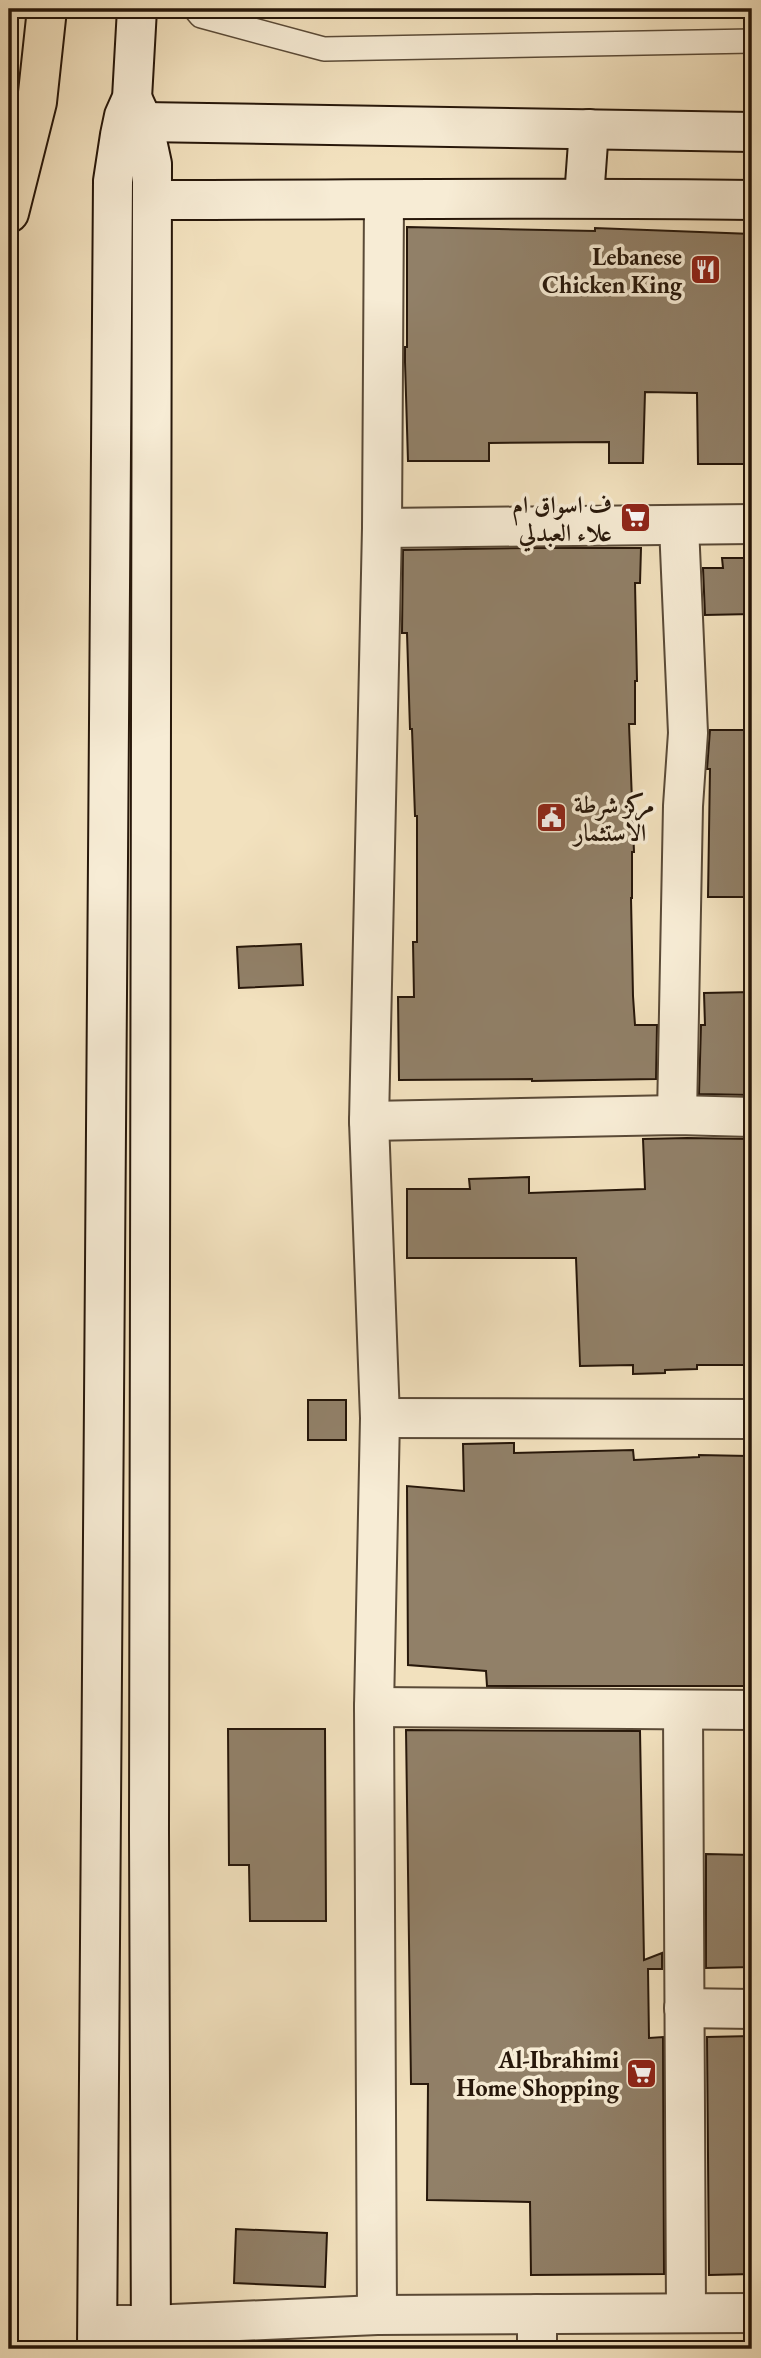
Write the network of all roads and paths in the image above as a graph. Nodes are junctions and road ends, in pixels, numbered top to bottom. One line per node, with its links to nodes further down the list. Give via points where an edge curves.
1 (47, 9): 12 (main road, via 37,102)
2 (137, 9): 5 (street)
3 (195, 9): 4 (lane, via 201,16 324,49)
4 (752, 41)
5 (138, 110): 6 (street); 9 (street, via 152,164); 30 (street, via 124,116 113,181)
6 (589, 129): 7 (street); 8 (street)
7 (752, 132)
8 (584, 198): 10 (street); 11 (street)
9 (152, 200): 11 (street); 31 (street)
10 (752, 200)
11 (384, 201): 15 (street)
12 (9, 213)
13 (752, 524): 14 (street)
14 (679, 526): 15 (street); 16 (street, via 688,733)
15 (382, 528): 18 (street)
16 (677, 1115): 17 (street); 18 (street)
17 (752, 1116)
18 (369, 1121): 19 (street)
19 (380, 1418): 20 (street); 21 (street)
20 (752, 1419)
21 (374, 1707): 22 (street); 28 (street)
22 (683, 1710): 23 (street); 24 (street)
23 (752, 1710)
24 (684, 2008): 25 (street); 26 (street)
25 (752, 2009)
26 (685, 2312): 27 (street); 29 (street)
27 (752, 2313)
28 (377, 2315): 29 (street); 31 (street)
29 (537, 2332)
30 (97, 2337): 31 (street)
31 (151, 2337)

